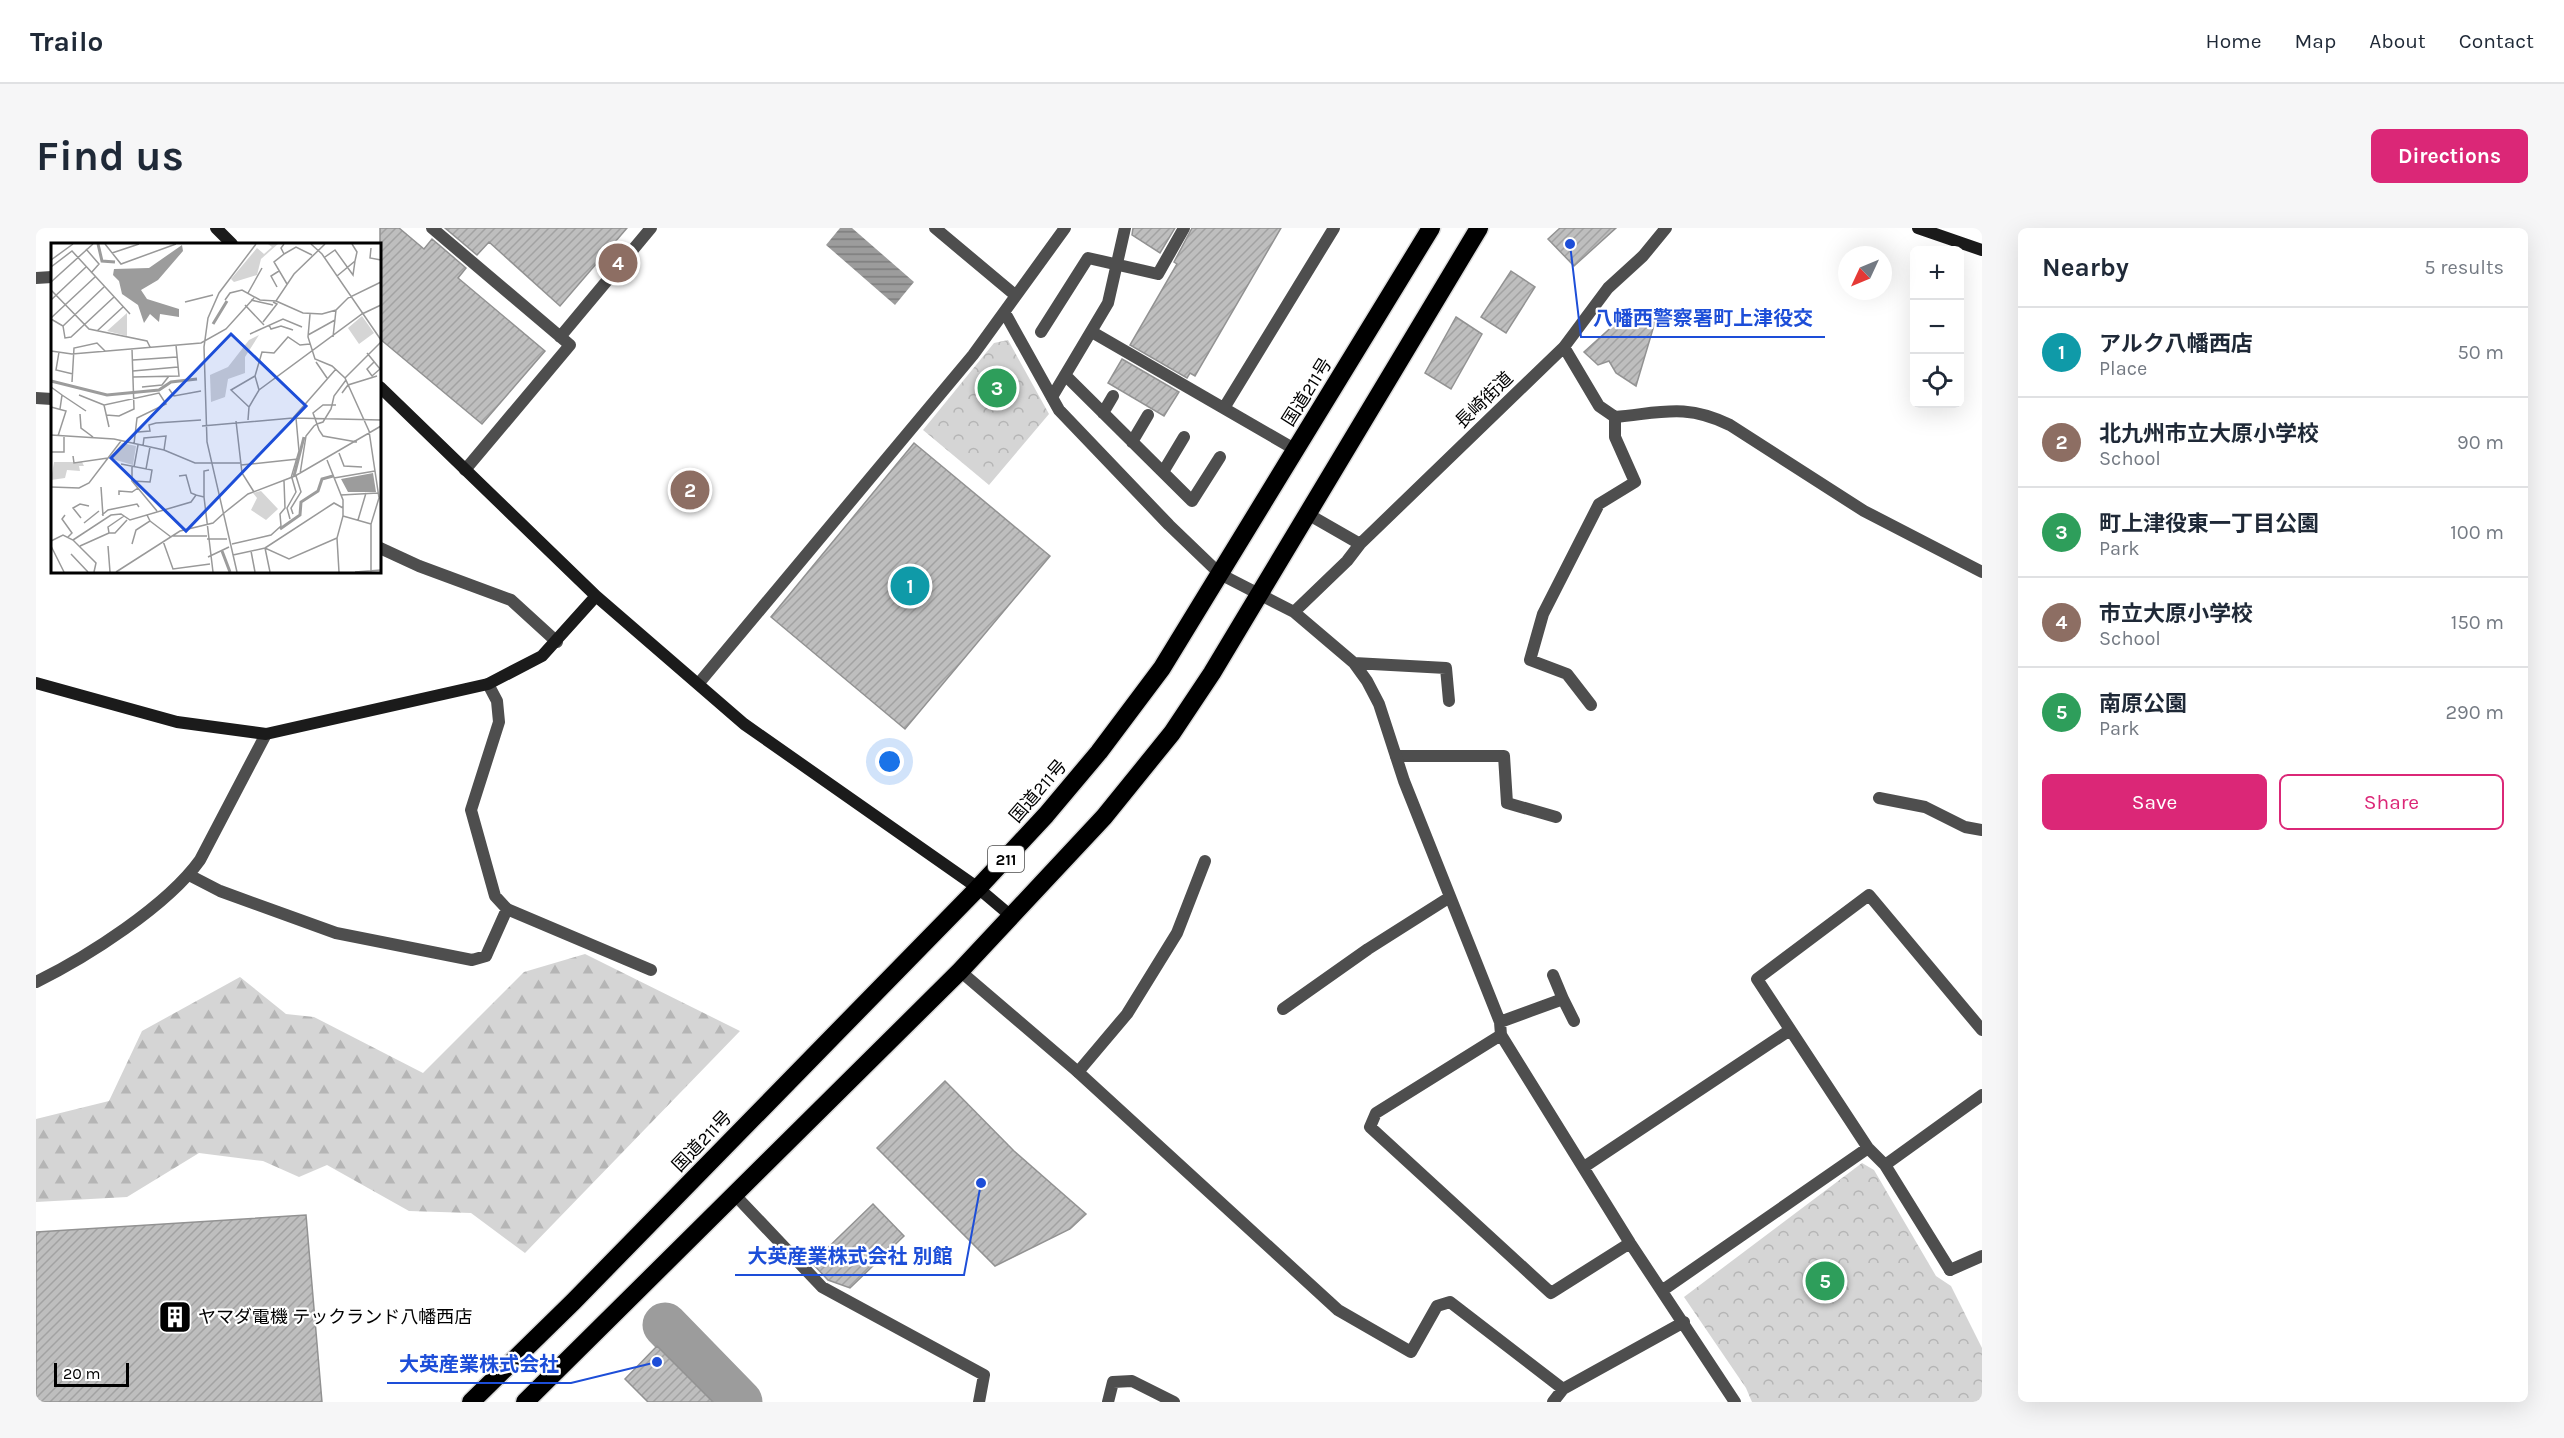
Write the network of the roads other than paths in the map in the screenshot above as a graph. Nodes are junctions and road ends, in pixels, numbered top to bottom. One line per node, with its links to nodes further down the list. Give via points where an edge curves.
1 (216, 228): 13 (street)
2 (432, 228): 22 (street)
3 (651, 228): 22 (street)
4 (935, 228): 18 (street)
5 (1065, 228): 18 (street)
6 (1125, 228): 15 (street)
7 (1184, 228): 15 (street, via 1158,274)
8 (1334, 228): 30 (street)
9 (1431, 228): 36 (highway, 国道211号 / 211)
10 (1479, 228): 40 (highway, 211)
11 (1666, 228): 23 (street, 長崎街道, via 1608,288)
12 (1918, 228): 14 (street)
13 (227, 243)
14 (1982, 250)
15 (1117, 265): 20 (street, via 1088,258); 21 (street, via 1108,303)
16 (51, 277): 17 (street)
17 (36, 278)
18 (1015, 295): 19 (street)
19 (1005, 313): 27 (street); 51 (street)
20 (1041, 332)
21 (1092, 332): 24 (street); 30 (street)
22 (560, 337): 38 (street, via 570,345)
23 (1564, 347): 33 (street, via 1599,406); 41 (street, 長崎街道)
24 (1065, 375): 27 (street); 31 (street)
25 (381, 388): 38 (street)
26 (1113, 396): 31 (street)
27 (1052, 397): 44 (street, via 1074,426)
28 (36, 398): 29 (street)
29 (51, 399)
30 (1224, 408): 36 (street)
31 (1103, 413): 35 (street)
32 (1148, 415): 35 (street)
33 (1615, 417): 43 (street, via 1679,410 1707,414 1864,511); 54 (street, via 1615,437 1635,482 1599,504 1543,614 1530,660 1567,674)
34 (1184, 436): 39 (street)
35 (1132, 442): 39 (street)
36 (1296, 450): 44 (highway, 国道211号 / 211)
37 (1220, 457): 39 (street, via 1191,501)
38 (465, 470): 46 (street)
39 (1163, 472)
40 (1306, 513): 41 (street); 45 (highway, 211)
41 (1360, 544): 47 (street, 長崎街道)
42 (381, 548): 48 (street, via 511,600)
43 (1982, 572)
44 (1220, 573): 45 (street); 62 (highway, 国道211号 / 211, via 1162,668 1099,752)
45 (1260, 595): 47 (street); 65 (highway, 211, via 1172,733 1104,817)
46 (596, 596): 48 (street); 51 (street)
47 (1294, 612): 49 (street)
48 (556, 642): 52 (street, via 542,656)
49 (1354, 663): 53 (street, via 1446,668); 56 (street, via 1378,704)
50 (36, 683): 55 (street, via 177,722)
51 (699, 683): 62 (street, via 744,724)
52 (488, 684): 55 (street); 64 (street, via 497,701 499,722 471,810 495,896)
53 (1449, 701)
54 (1591, 705)
55 (266, 734): 61 (street)
56 (1395, 756): 58 (street, via 1504,756 1507,803); 63 (street)
57 (1879, 798): 59 (street, via 1926,807 1965,827)
58 (1556, 817)
59 (1982, 830)
60 (1205, 861): 77 (street, via 1177,933 1127,1014)
61 (189, 875): 64 (street, via 220,891 336,933 472,960 486,956); 69 (street, via 74,963)
62 (978, 888): 65 (street); 88 (highway, 国道211号 / 211)
63 (1450, 897): 71 (street); 73 (street)
64 (507, 909): 66 (street)
65 (1011, 916): 67 (highway, 211)
66 (651, 970)
67 (960, 971): 77 (street); 82 (highway, 211)
68 (1554, 975): 70 (street)
69 (36, 982)
70 (1563, 999): 72 (street); 73 (street)
71 (1283, 1009)
72 (1574, 1021)
73 (1500, 1022): 76 (street)
74 (1790, 1030): 75 (street, via 1757,979 1869,895); 79 (street); 81 (street)
75 (1982, 1030)
76 (1502, 1035): 81 (street); 83 (street, via 1376,1113 1370,1127 1551,1293)
77 (1078, 1072): 87 (street, via 1338,1310 1411,1352 1437,1306 1450,1302)
78 (1982, 1095): 80 (street)
79 (1868, 1148): 80 (street); 85 (street)
80 (1885, 1165): 84 (street, via 1950,1270)
81 (1584, 1167): 83 (street)
82 (734, 1194): 89 (highway, 211); 90 (street, via 822,1287 984,1375)
83 (1630, 1243): 85 (street)
84 (1982, 1256)
85 (1663, 1290): 86 (street)
86 (1684, 1322): 87 (street); 94 (street)
87 (1563, 1389): 93 (street)
88 (471, 1402)
89 (525, 1402)
90 (979, 1402)
91 (1108, 1402): 92 (street, via 1113,1382 1132,1380)
92 (1174, 1402)
93 (1552, 1402)
94 (1735, 1402)

